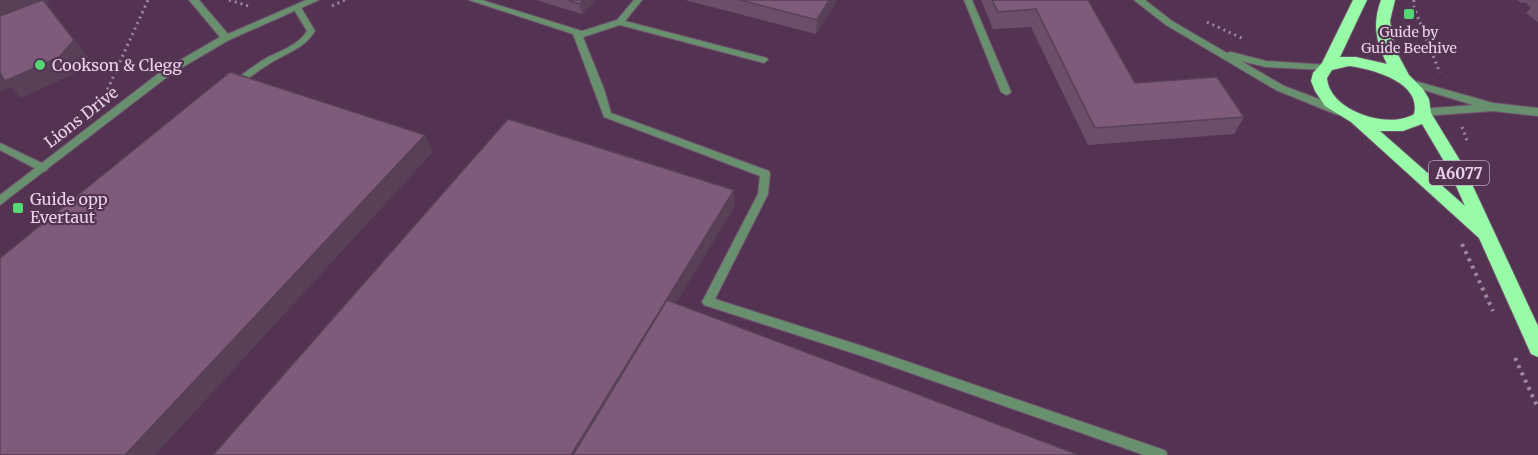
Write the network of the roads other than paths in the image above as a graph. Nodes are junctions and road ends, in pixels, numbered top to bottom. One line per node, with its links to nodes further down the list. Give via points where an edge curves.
1 (194, 0): 12 (street)
2 (314, 0): 9 (street, Lions Drive)
3 (473, 0): 11 (lane)
4 (638, 0): 10 (lane)
5 (968, 0): 18 (lane)
6 (1139, 0): 13 (street)
7 (1360, 0): 15 (highway, A6077)
8 (1388, 0): 16 (highway, A6077, via 1381,36)
9 (297, 8): 12 (street, Lions Drive); 17 (lane, via 311,31 307,40)
10 (620, 22): 11 (lane); 14 (lane)
11 (577, 33): 28 (lane, via 607,115 765,174 763,194 708,302)
12 (226, 38): 24 (street, Lions Drive, via 167,72)
13 (1215, 52): 15 (street, via 1266,64); 22 (street, via 1280,88)
14 (765, 60)
15 (1327, 67): 16 (highway, via 1338,62 1362,62); 22 (highway, A6077, via 1319,79 1322,90 1337,107)
16 (1405, 80): 19 (street); 20 (highway, A6077, via 1421,96)
17 (223, 92)
18 (1006, 92)
19 (1493, 107): 20 (street); 21 (street)
20 (1424, 112): 22 (highway, A6077, via 1413,123 1395,126); 26 (highway, A6077, via 1456,167)
21 (1538, 112)
22 (1352, 116): 26 (highway, A6077)
23 (0, 146): 24 (lane)
24 (43, 168): 25 (street, Lions Drive)
25 (0, 201)
26 (1488, 237): 27 (highway, A6077)
27 (1538, 348)
28 (1161, 455)

